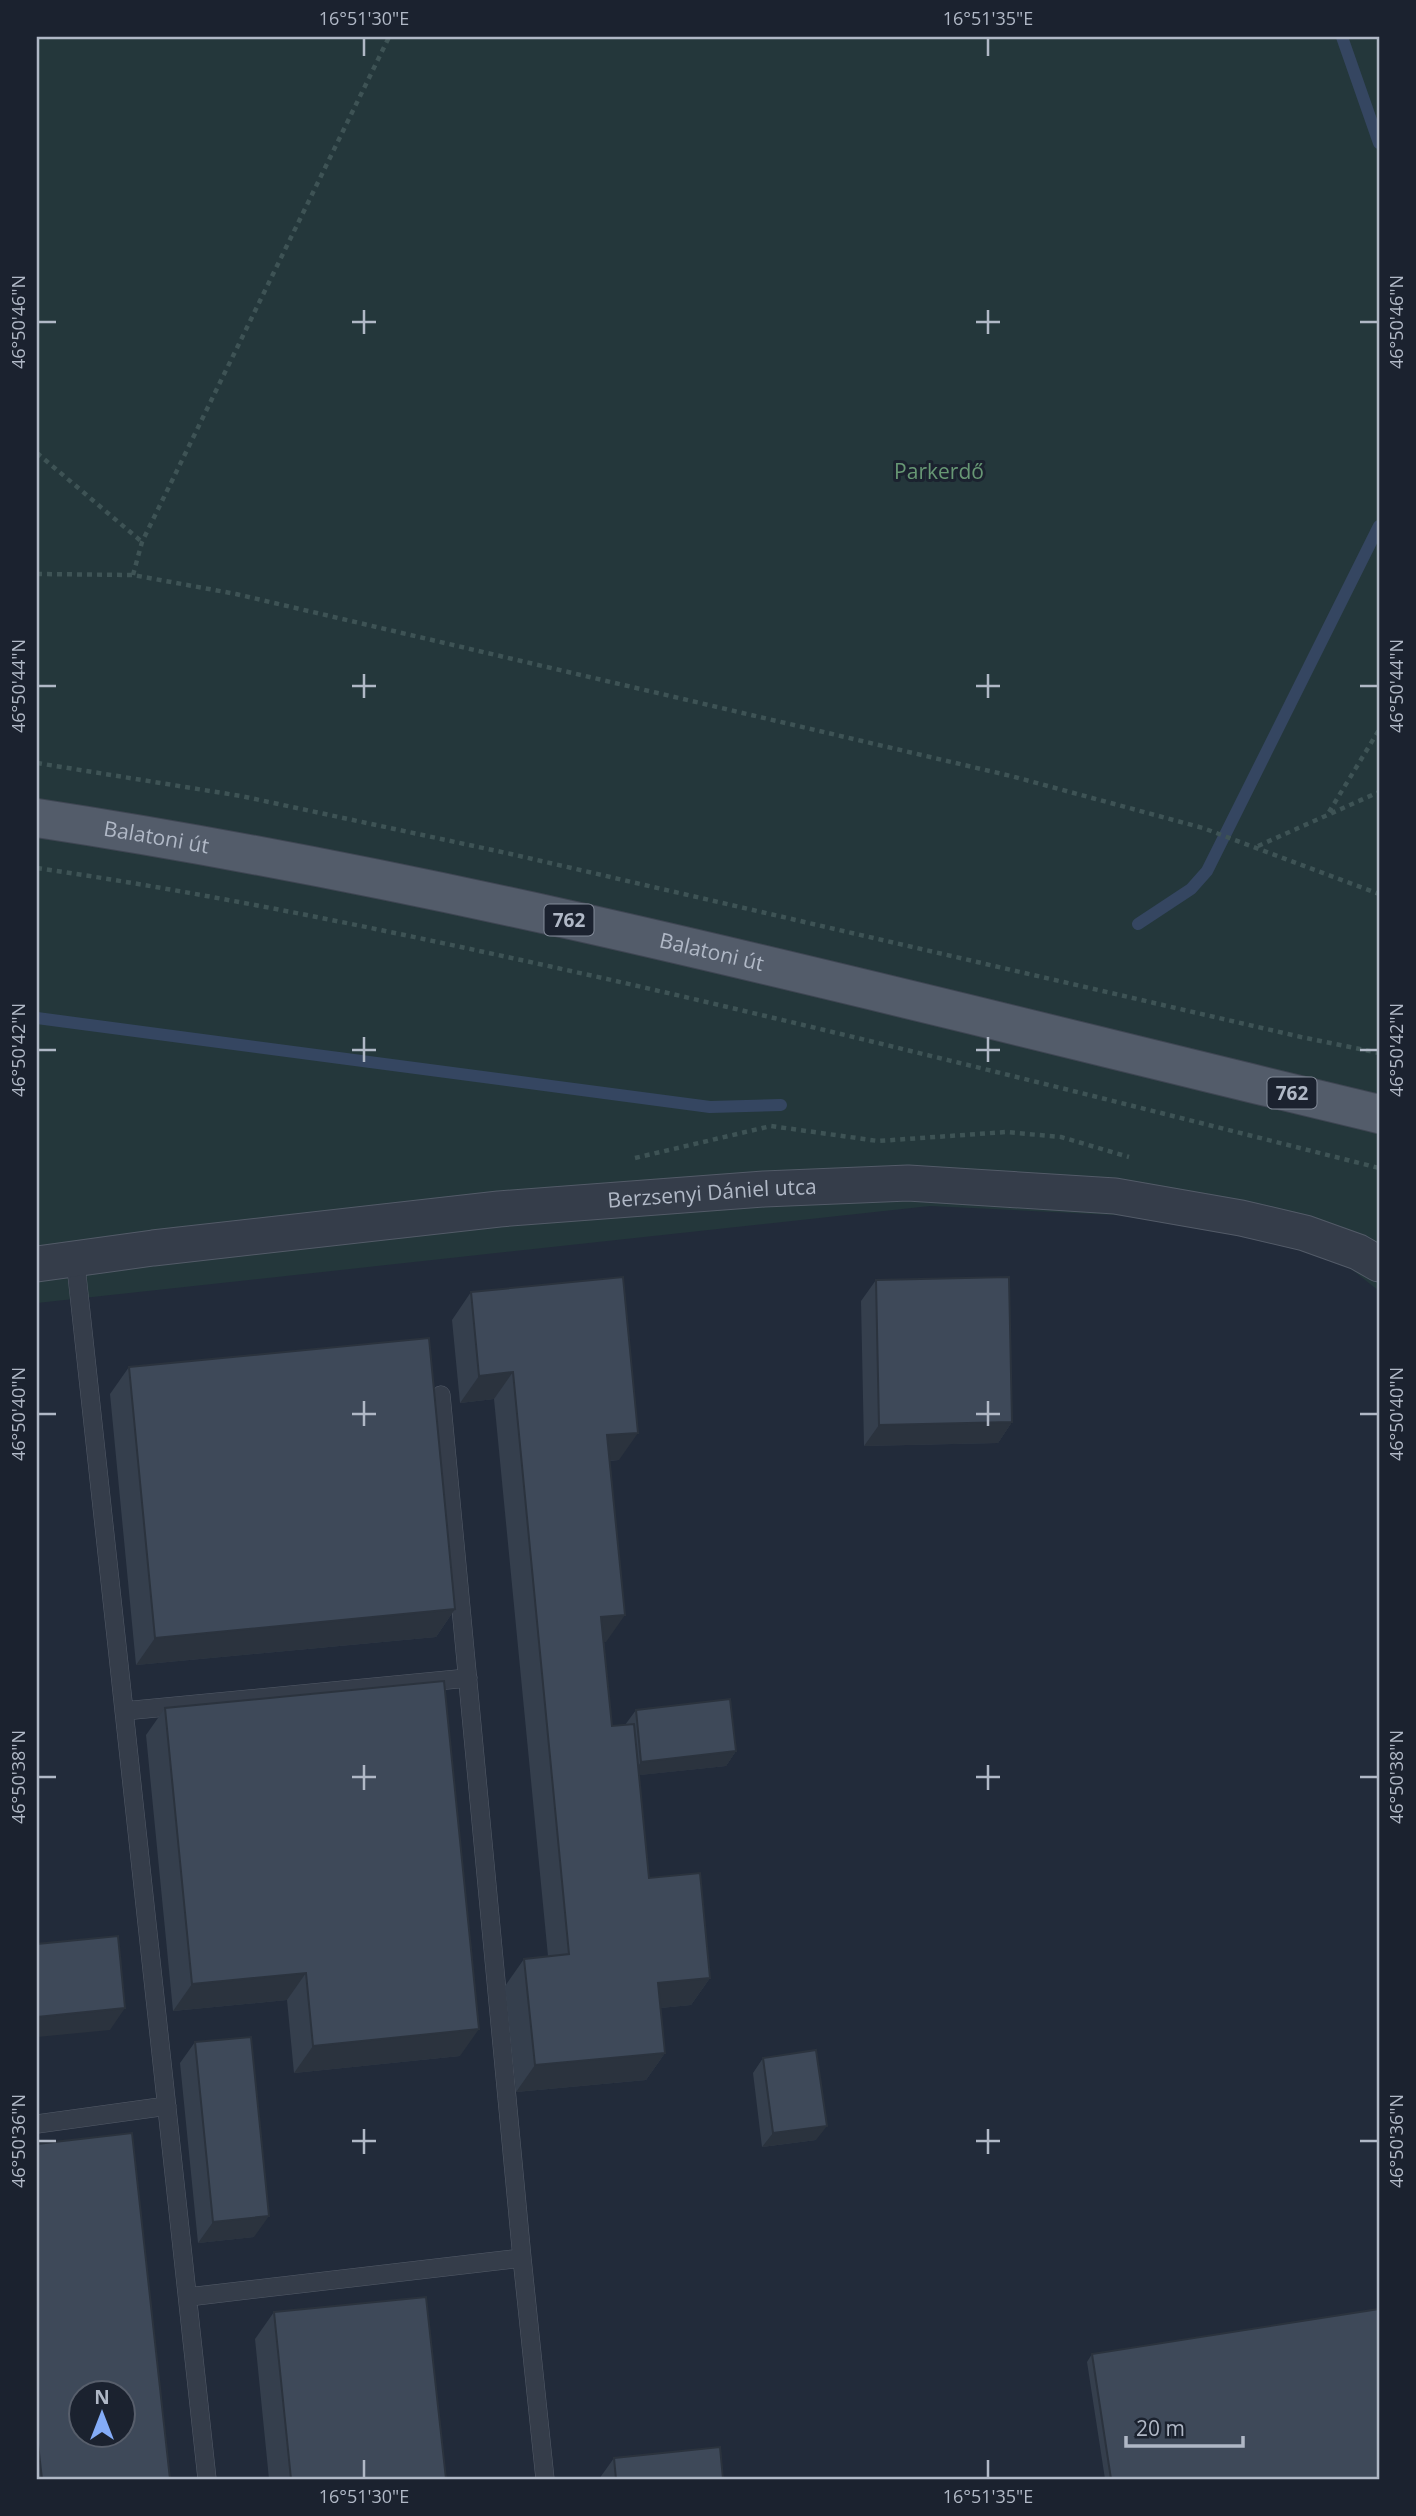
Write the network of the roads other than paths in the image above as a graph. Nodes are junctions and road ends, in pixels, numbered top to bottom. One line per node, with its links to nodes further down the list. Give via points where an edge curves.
1 (37, 818): 2 (main road, Balatoni út / 762, via 393,881 664,941)
2 (1379, 1114)
3 (75, 1257): 4 (street, Berzsenyi Dániel utca); 5 (street, Berzsenyi Dániel utca, via 499,1209 908,1183 1115,1196 1305,1233); 8 (lane)
4 (37, 1264)
5 (1379, 1264)
6 (441, 1395): 7 (lane)
7 (468, 1678): 8 (lane); 11 (lane)
8 (124, 1711): 9 (lane)
9 (167, 2106): 10 (lane); 12 (lane)
10 (37, 2124)
11 (522, 2258): 12 (lane); 14 (lane)
12 (188, 2297): 13 (lane)
13 (207, 2479)
14 (545, 2479)

